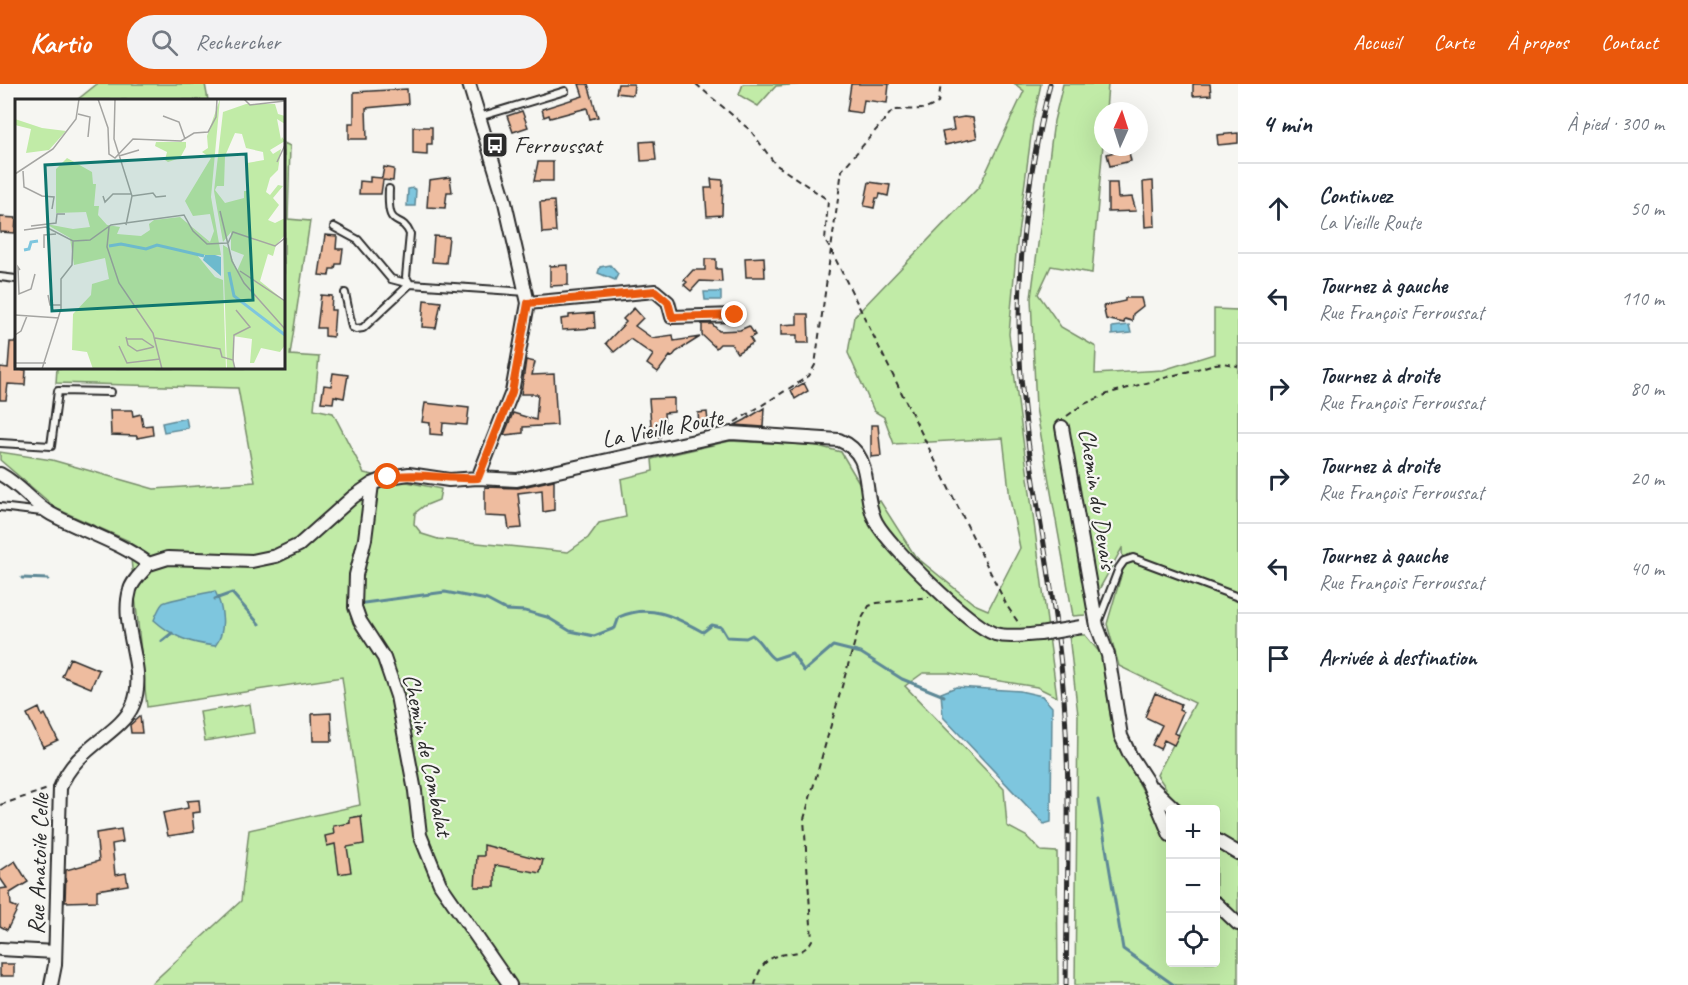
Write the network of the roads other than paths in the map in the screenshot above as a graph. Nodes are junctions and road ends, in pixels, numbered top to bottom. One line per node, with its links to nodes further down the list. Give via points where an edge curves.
1 (469, 84): 3 (street)
2 (565, 91): 3 (lane)
3 (479, 117): 10 (street)
4 (389, 189): 8 (lane, via 390,218 410,234 406,277)
5 (334, 227): 8 (lane, via 358,240 391,279)
6 (0, 277): 7 (lane)
7 (15, 279)
8 (410, 284): 9 (lane, via 363,328 356,329 352,327); 10 (lane)
9 (345, 293)
10 (528, 297): 11 (street, via 655,291 668,302 672,317); 16 (street, via 512,392)
11 (735, 315)
12 (111, 392): 14 (lane, via 58,391 51,446)
13 (1062, 427): 22 (street, Chemin du Devais)
14 (0, 443)
15 (0, 474): 19 (street, via 18,484)
16 (478, 478): 17 (street, La Vieille Route, via 449,480 409,474); 22 (street, La Vieille Route, bridge, via 517,480 731,433 839,440 854,446 863,459 876,520 902,554 972,620 993,633 1034,634)
17 (372, 484): 20 (street, La Vieille Route, via 299,545 276,556 252,561 168,558); 33 (street, Chemin de Combalat, via 356,575 355,607 384,658 397,696 420,835 440,884)
18 (0, 507): 19 (lane)
19 (49, 513): 20 (street, via 126,547)
20 (149, 564): 31 (street, Rue Anatoile Celle, via 130,588 128,604 136,681 133,706 70,767 60,788)
21 (1238, 597): 22 (lane, via 1133,558 1119,568)
22 (1097, 626): 23 (street, via 1108,655 1121,736)
23 (1148, 783): 24 (street); 25 (street)
24 (1171, 805)
25 (1166, 826)
26 (1220, 843): 27 (street)
27 (1238, 853)
28 (1220, 908): 29 (street)
29 (1238, 924)
30 (0, 949): 31 (street)
31 (55, 952): 32 (street, Rue Anatoile Celle)
32 (51, 985)
33 (510, 985)

